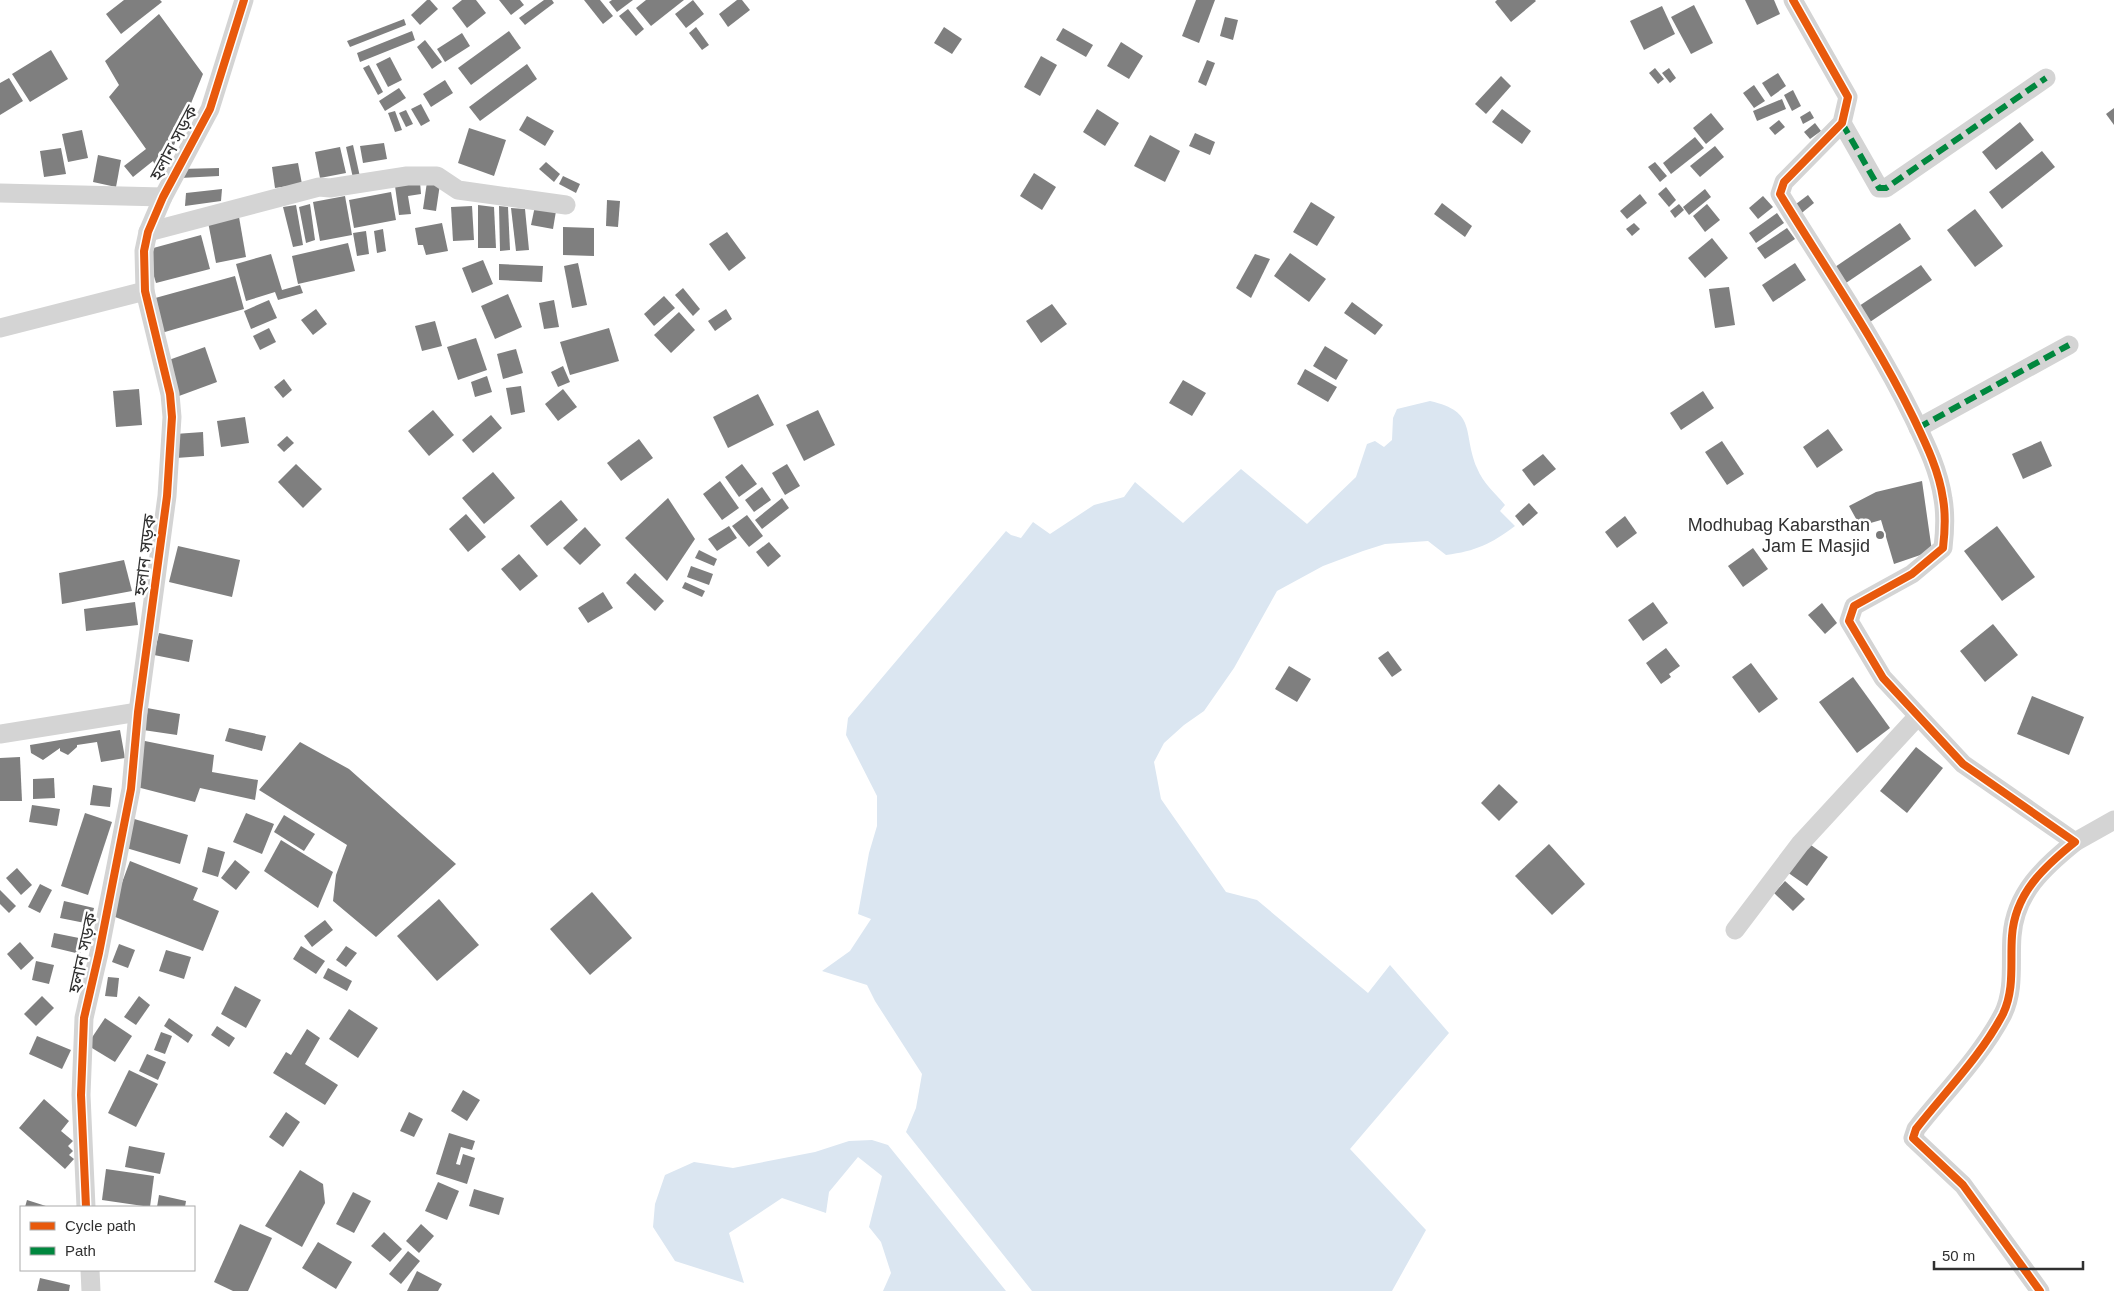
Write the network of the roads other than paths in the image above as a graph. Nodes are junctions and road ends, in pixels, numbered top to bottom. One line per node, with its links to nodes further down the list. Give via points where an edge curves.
1 (244, 0): 6 (street, হলান সড়ক, via 210,109)
2 (1793, 0): 4 (street, via 1848,97)
3 (2046, 78): 4 (street, via 1886,188 1879,188)
4 (1842, 123): 12 (street, via 1784,182 1780,194 1877,347)
5 (0, 193): 6 (street)
6 (163, 197): 8 (street, হলান সড়ক)
7 (566, 205): 8 (street, via 458,190 437,176 407,176 318,188)
8 (148, 232): 9 (street, হলান সড়ক, via 144,252)
9 (145, 291): 10 (street); 13 (street, হলান সড়ক, via 170,394 172,417 159,566)
10 (0, 328)
11 (2069, 345): 12 (street)
12 (1918, 428): 14 (street, via 1938,474 1943,497 1946,522 1943,548 1912,574 1854,606 1849,621 1883,678)
13 (138, 712): 15 (street); 19 (street, হলান সড়ক, via 131,789 100,953 84,1018 82,1131)
14 (1918, 716): 17 (street, via 1963,764); 18 (street, via 1800,844)
15 (0, 734)
16 (2114, 820): 17 (street)
17 (2075, 842): 22 (street, via 2030,884 2017,907 2012,936 2011,988 2003,1013 1979,1051 1913,1135 1916,1142 1964,1185)
18 (1735, 930)
19 (86, 1206)
20 (90, 1271): 21 (street)
21 (91, 1291)
22 (2040, 1291)

